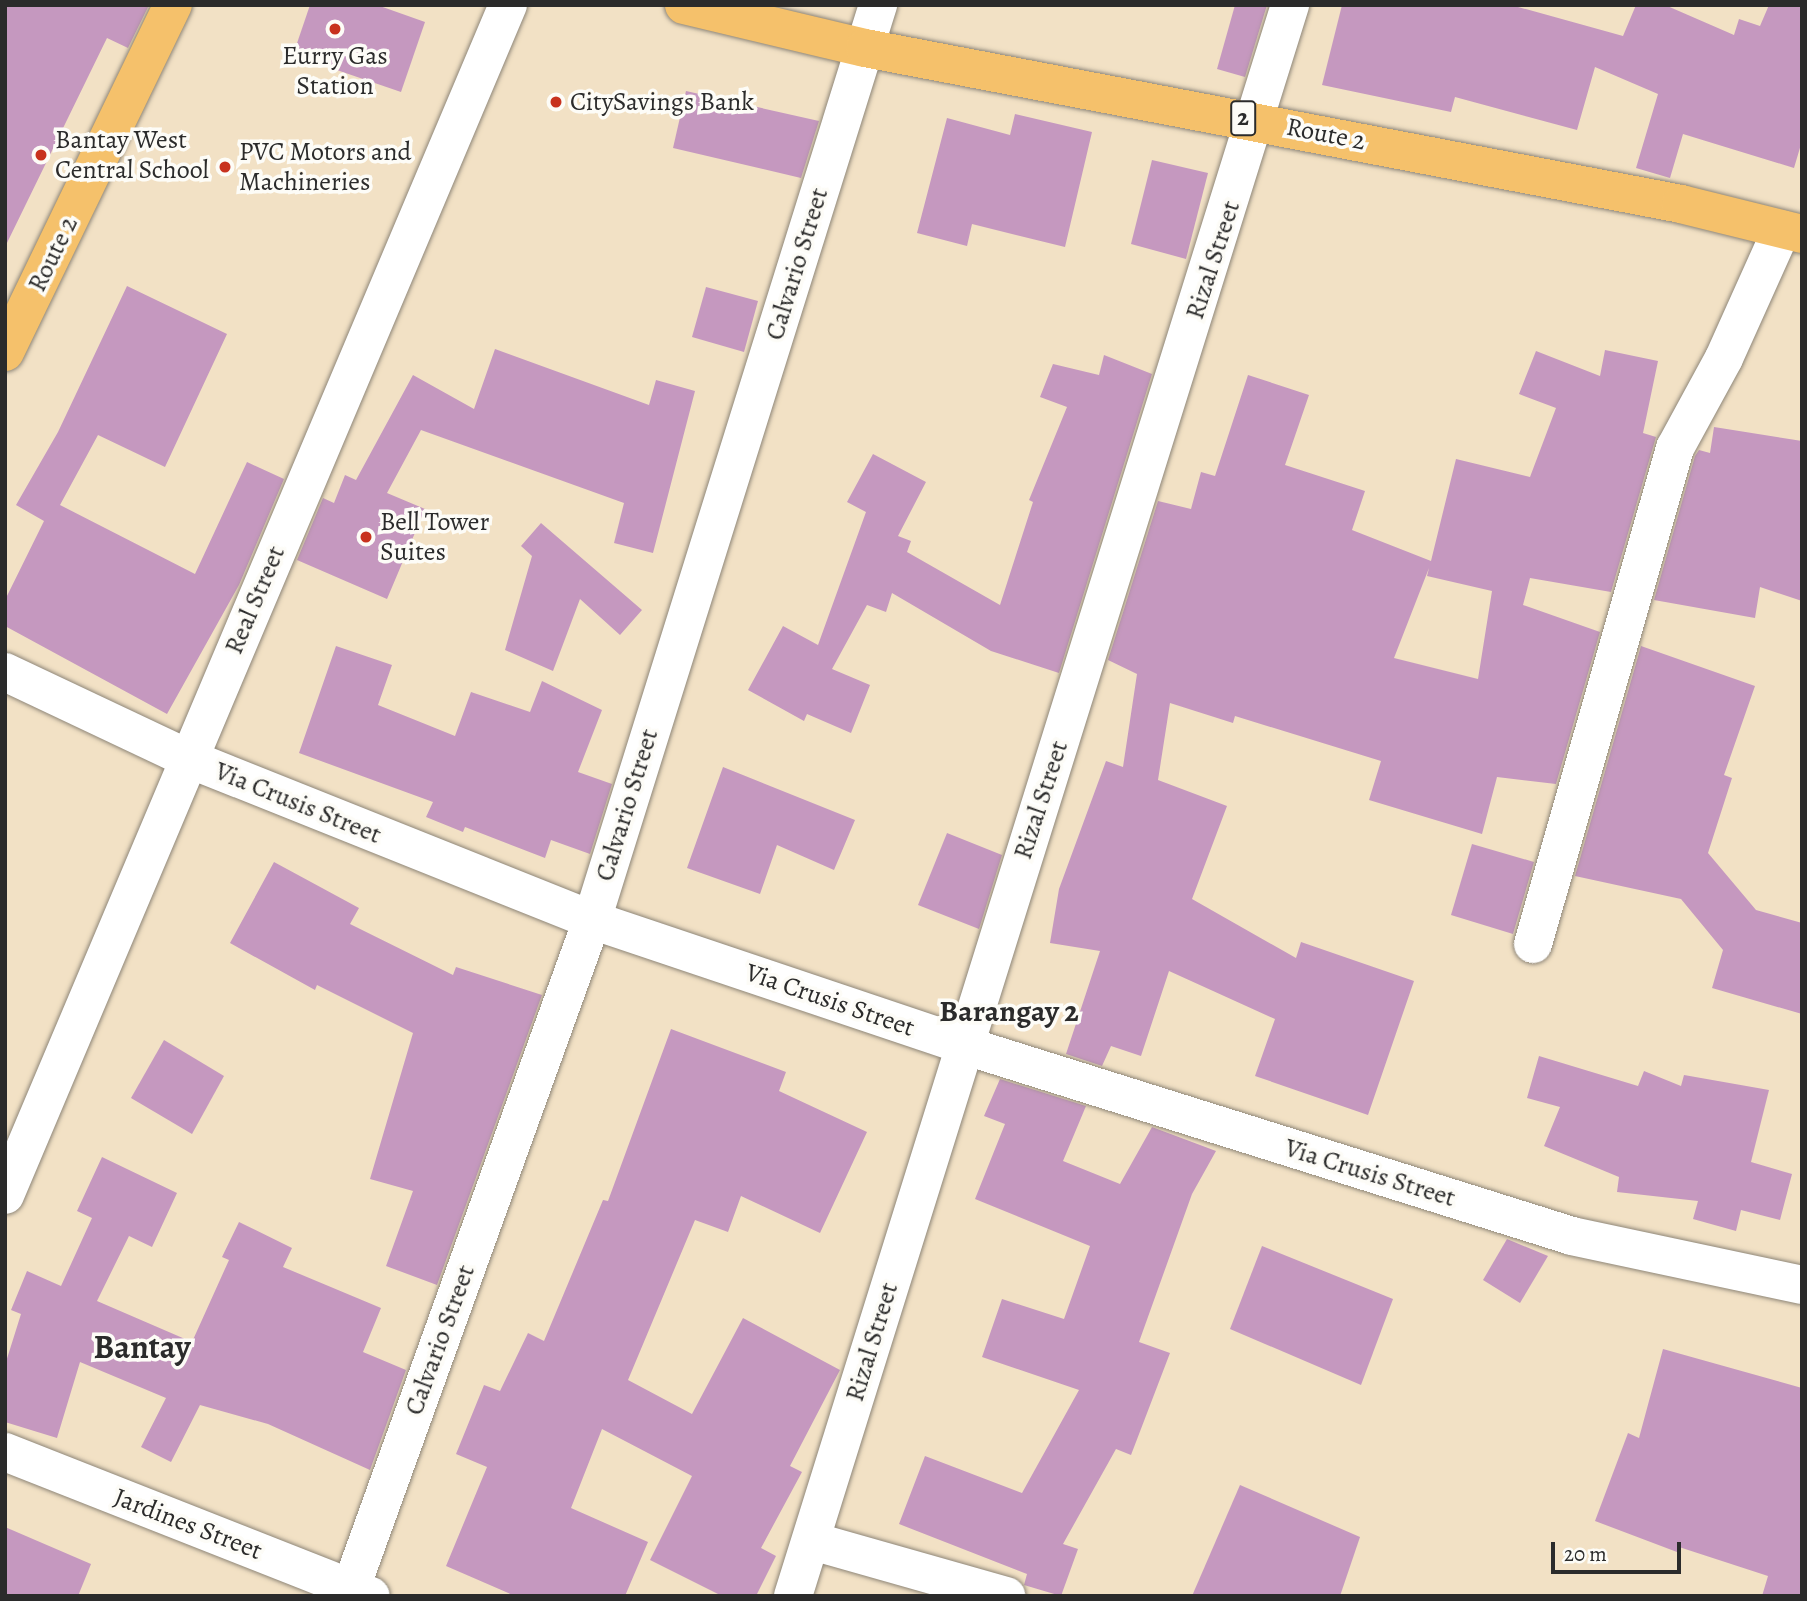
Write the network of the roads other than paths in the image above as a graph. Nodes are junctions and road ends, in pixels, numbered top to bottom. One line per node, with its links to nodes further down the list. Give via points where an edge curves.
1 (173, 5): 9 (highway, Route 2)
2 (508, 5): 11 (street, Real Street)
3 (684, 5): 6 (highway, Route 2 / 2)
4 (878, 5): 6 (street, Calvario Street)
5 (1290, 5): 7 (street, Rizal Street)
6 (865, 48): 7 (highway, Route 2 / 2); 12 (street, Calvario Street)
7 (1257, 121): 8 (highway, Route 2 / 2, via 1681,204); 14 (street, Rizal Street)
8 (1792, 231): 13 (street, via 1675,448)
9 (5, 352)
10 (5, 672): 11 (street, Via Crusis Street)
11 (187, 758): 12 (street, Via Crusis Street); 15 (street, Real Street)
12 (592, 920): 14 (street, Via Crusis Street); 19 (street, Calvario Street)
13 (1533, 944)
14 (963, 1045): 16 (street, Via Crusis Street, via 1572,1236); 18 (street, Rizal Street)
15 (5, 1195)
16 (1802, 1285)
17 (5, 1452): 19 (street, Jardines Street)
18 (812, 1541): 20 (street, Rizal Street); 21 (street)
19 (356, 1593)
20 (793, 1596)
21 (1006, 1596)

